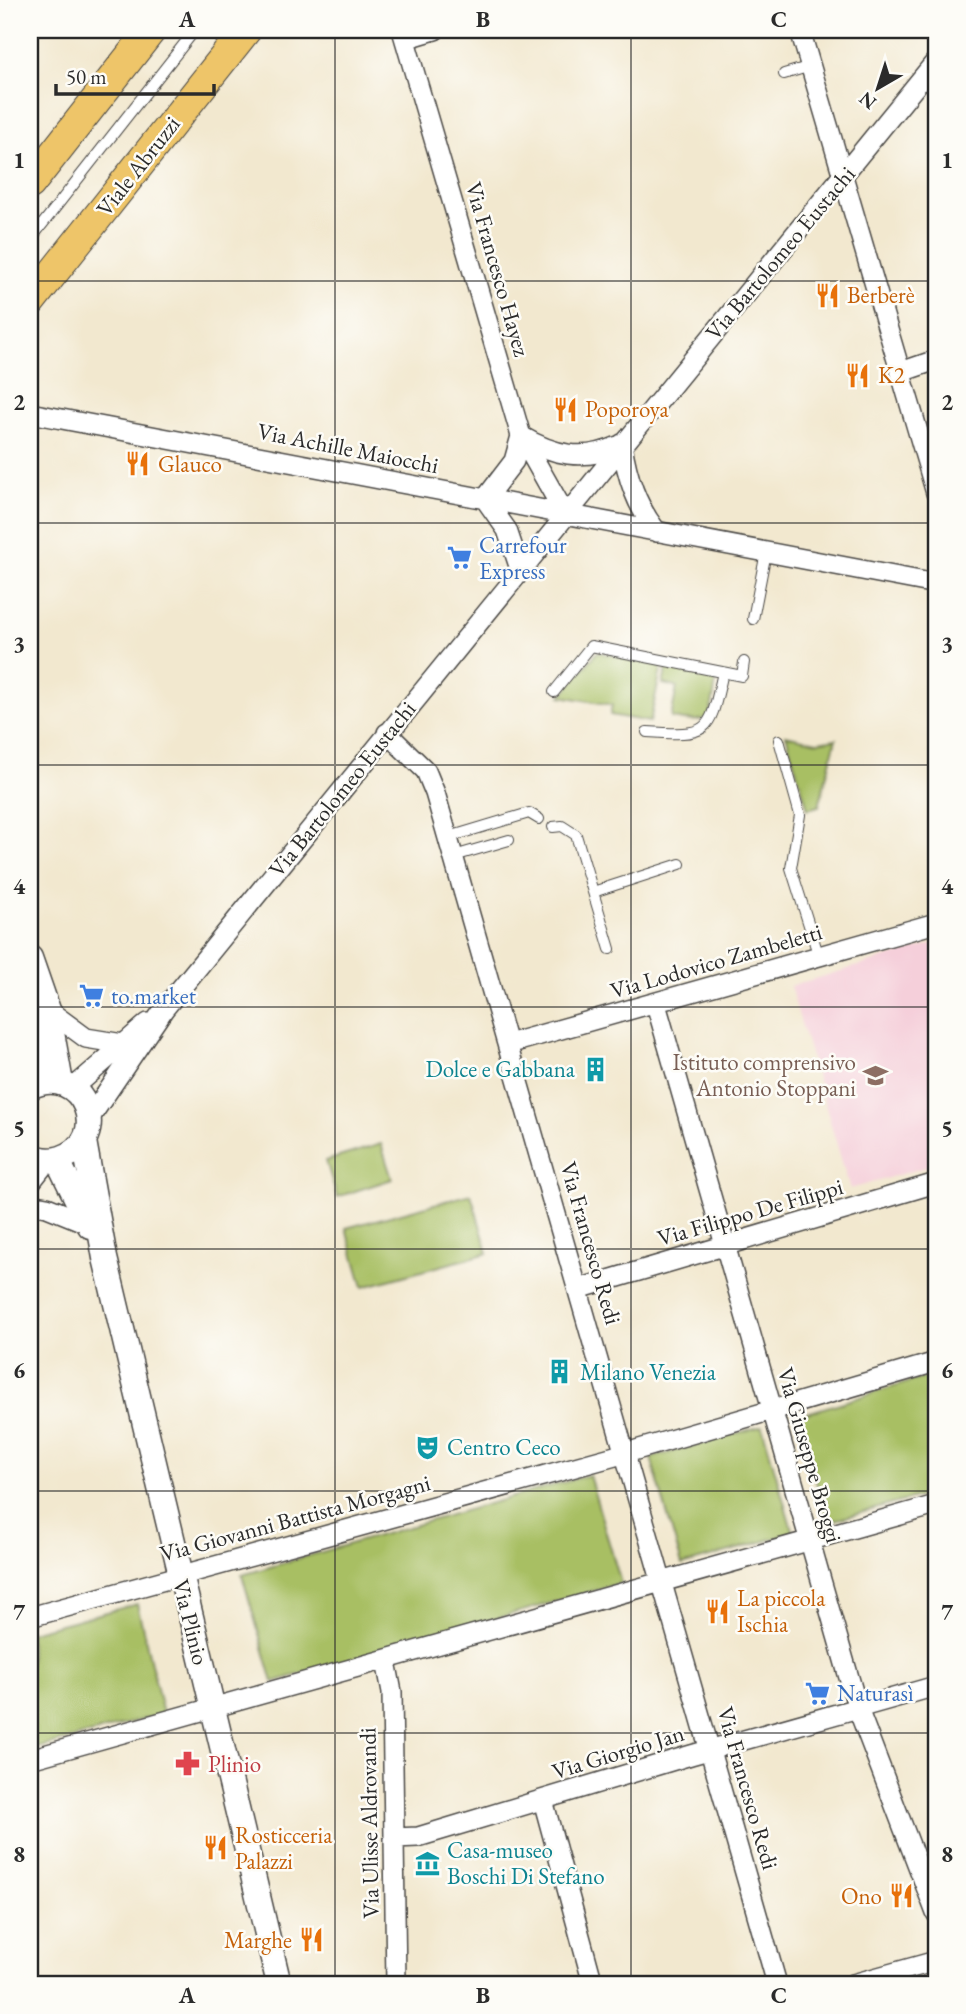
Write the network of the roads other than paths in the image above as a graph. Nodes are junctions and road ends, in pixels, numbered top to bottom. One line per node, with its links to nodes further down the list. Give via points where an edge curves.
1 (151, 30): 11 (main road)
2 (195, 30): 12 (lane, Viale Abruzzi)
3 (246, 30): 13 (main road, Viale Abruzzi)
4 (435, 30): 6 (street)
5 (800, 30): 8 (street)
6 (404, 35): 17 (street, Via Francesco Hayez)
7 (936, 61): 10 (street, Via Bartolomeo Eustachi)
8 (811, 66): 9 (lane); 10 (street)
9 (783, 74)
10 (844, 174): 15 (street); 18 (street, Via Bartolomeo Eustachi)
11 (30, 184)
12 (30, 240)
13 (30, 302)
14 (936, 360): 15 (street)
15 (901, 372): 19 (street)
16 (30, 413): 20 (street, Via Achille Maiocchi)
17 (522, 436): 18 (street, via 555,452 579,457); 20 (street, via 514,461); 21 (street, Via Francesco Hayez)
18 (622, 444): 21 (street, Via Bartolomeo Eustachi); 22 (street, via 631,487)
19 (936, 493)
20 (485, 499): 21 (street, Via Achille Maiocchi); 24 (street, via 507,530)
21 (565, 514): 22 (street, Via Achille Maiocchi); 24 (street, Via Bartolomeo Eustachi)
22 (657, 532): 23 (street, Via Achille Maiocchi)
23 (766, 552): 25 (street, Via Achille Maiocchi); 26 (lane)
24 (520, 569): 31 (street, Via Bartolomeo Eustachi)
25 (936, 584)
26 (753, 619)
27 (744, 662): 28 (lane, via 742,676)
28 (723, 673): 29 (lane, via 591,646); 30 (lane, via 713,715 701,730 691,735)
29 (554, 692)
30 (647, 732)
31 (387, 733): 35 (street, Via Francesco Redi, via 426,771); 45 (street, Via Bartolomeo Eustachi)
32 (779, 740): 42 (lane, via 800,815 791,868)
33 (539, 819): 35 (lane, via 529,813)
34 (552, 827): 39 (lane, via 562,826 576,835)
35 (449, 837): 37 (street, Via Francesco Redi)
36 (509, 840): 37 (lane)
37 (454, 856): 48 (street, Via Francesco Redi)
38 (680, 864): 39 (lane)
39 (593, 892): 41 (lane)
40 (936, 923): 42 (street, Via Lodovico Zambeletti)
41 (610, 949)
42 (819, 957): 44 (street, Via Lodovico Zambeletti)
43 (32, 967): 46 (street); 49 (street, via 36,1055)
44 (656, 1004): 48 (street, Via Lodovico Zambeletti); 57 (street, Via Giuseppe Broggi)
45 (164, 1009): 47 (street, Via Bartolomeo Eustachi); 51 (street, Via Bartolomeo Eustachi)
46 (48, 1010): 47 (street, via 86,1038); 50 (street)
47 (123, 1044): 50 (street, Via Bartolomeo Eustachi)
48 (508, 1044): 59 (street, Via Francesco Redi)
49 (31, 1086): 50 (street)
50 (67, 1086): 51 (street, via 86,1105)
51 (86, 1130): 52 (street, Via Bartolomeo Eustachi, via 72,1153); 58 (street, Via Plinio)
52 (45, 1158): 53 (street, Via Bartolomeo Eustachi); 56 (street, Via Plinio)
53 (30, 1183)
54 (936, 1183): 57 (street, Via Filippo De Filippi)
55 (30, 1204): 56 (street)
56 (89, 1224): 58 (street, Via Plinio)
57 (725, 1245): 59 (street, Via Filippo De Filippi); 61 (street, Via Giuseppe Broggi)
58 (105, 1258): 65 (street, Via Plinio)
59 (578, 1289): 62 (street, Via Francesco Redi)
60 (936, 1362): 61 (street, Via Giovanni Battista Morgagni)
61 (772, 1411): 62 (street, Via Giovanni Battista Morgagni); 64 (street, Via Giuseppe Broggi)
62 (626, 1453): 65 (street, Via Giovanni Battista Morgagni); 66 (street, Via Francesco Redi)
63 (936, 1505): 64 (street)
64 (809, 1541): 66 (street); 71 (street, Via Giuseppe Broggi)
65 (180, 1576): 67 (street, Via Giovanni Battista Morgagni); 70 (street, Via Plinio)
66 (664, 1582): 68 (street); 72 (street, Via Francesco Redi)
67 (30, 1617)
68 (386, 1661): 70 (street); 75 (street, Via Ulisse Aldrovandi, via 392,1692)
69 (936, 1686): 71 (street, Via Giorgio Jan)
70 (212, 1709): 73 (street); 78 (street, Via Plinio)
71 (858, 1709): 72 (street, Via Giorgio Jan); 76 (street, Via Giuseppe Broggi)
72 (711, 1749): 74 (street, Via Giorgio Jan); 81 (street, Via Francesco Redi)
73 (30, 1759)
74 (543, 1800): 75 (street, Via Giorgio Jan, via 418,1837); 80 (street)
75 (394, 1838): 79 (street, Via Ulisse Aldrovandi)
76 (936, 1913)
77 (936, 1961): 82 (street)
78 (279, 1984)
79 (396, 1984)
80 (593, 1984)
81 (777, 1984)
82 (853, 1984)

